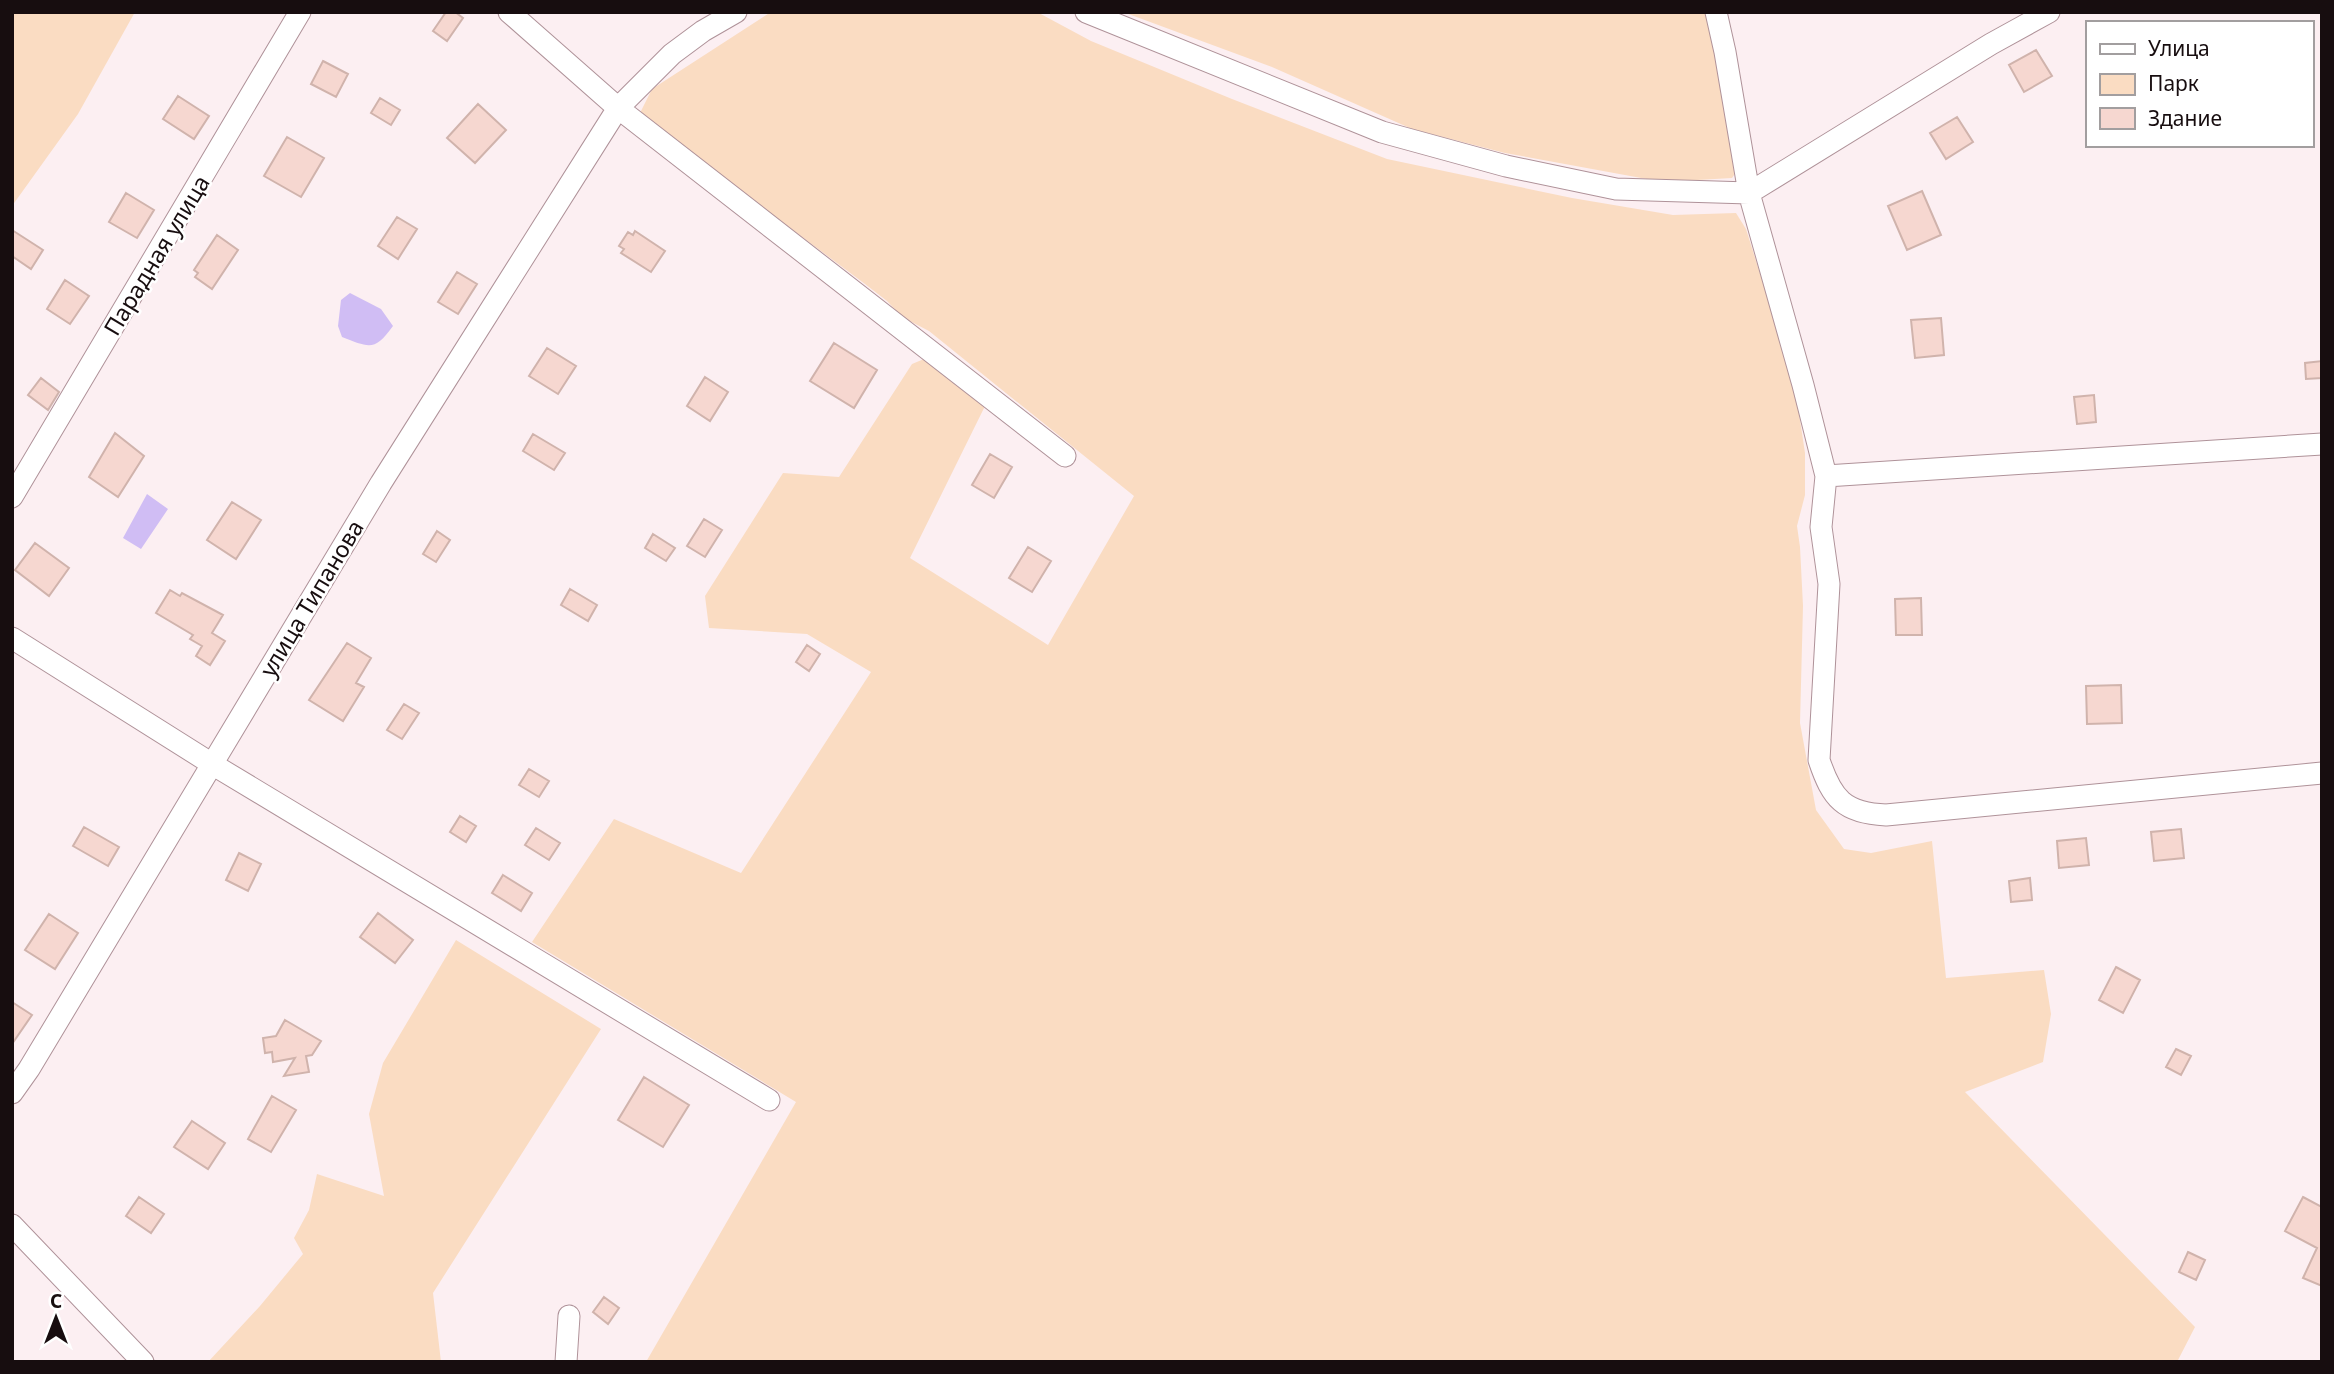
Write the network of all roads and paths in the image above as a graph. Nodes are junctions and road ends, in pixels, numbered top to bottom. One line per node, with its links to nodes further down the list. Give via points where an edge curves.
1 (300, 12): 12 (street, Парадная улица)
2 (509, 12): 7 (street)
3 (736, 12): 7 (street, улица Типанова, via 672,54)
4 (1086, 12): 8 (street, via 1382,132 1506,166 1616,190)
5 (1716, 12): 8 (street)
6 (2049, 12): 8 (street)
7 (618, 108): 10 (street); 14 (street, улица Типанова, via 381,483)
8 (1749, 193): 11 (street)
9 (2322, 444): 11 (street)
10 (1065, 456)
11 (1826, 476): 15 (street, via 1821,527 1829,584 1819,760 1827,786 1848,807 1886,815)
12 (12, 497)
13 (12, 638): 14 (street)
14 (212, 764): 16 (street, улица Типанова); 17 (street)
15 (2322, 773)
16 (12, 1093)
17 (769, 1100)
18 (12, 1226): 20 (street)
19 (569, 1317): 21 (street)
20 (143, 1362)
21 (566, 1362)

